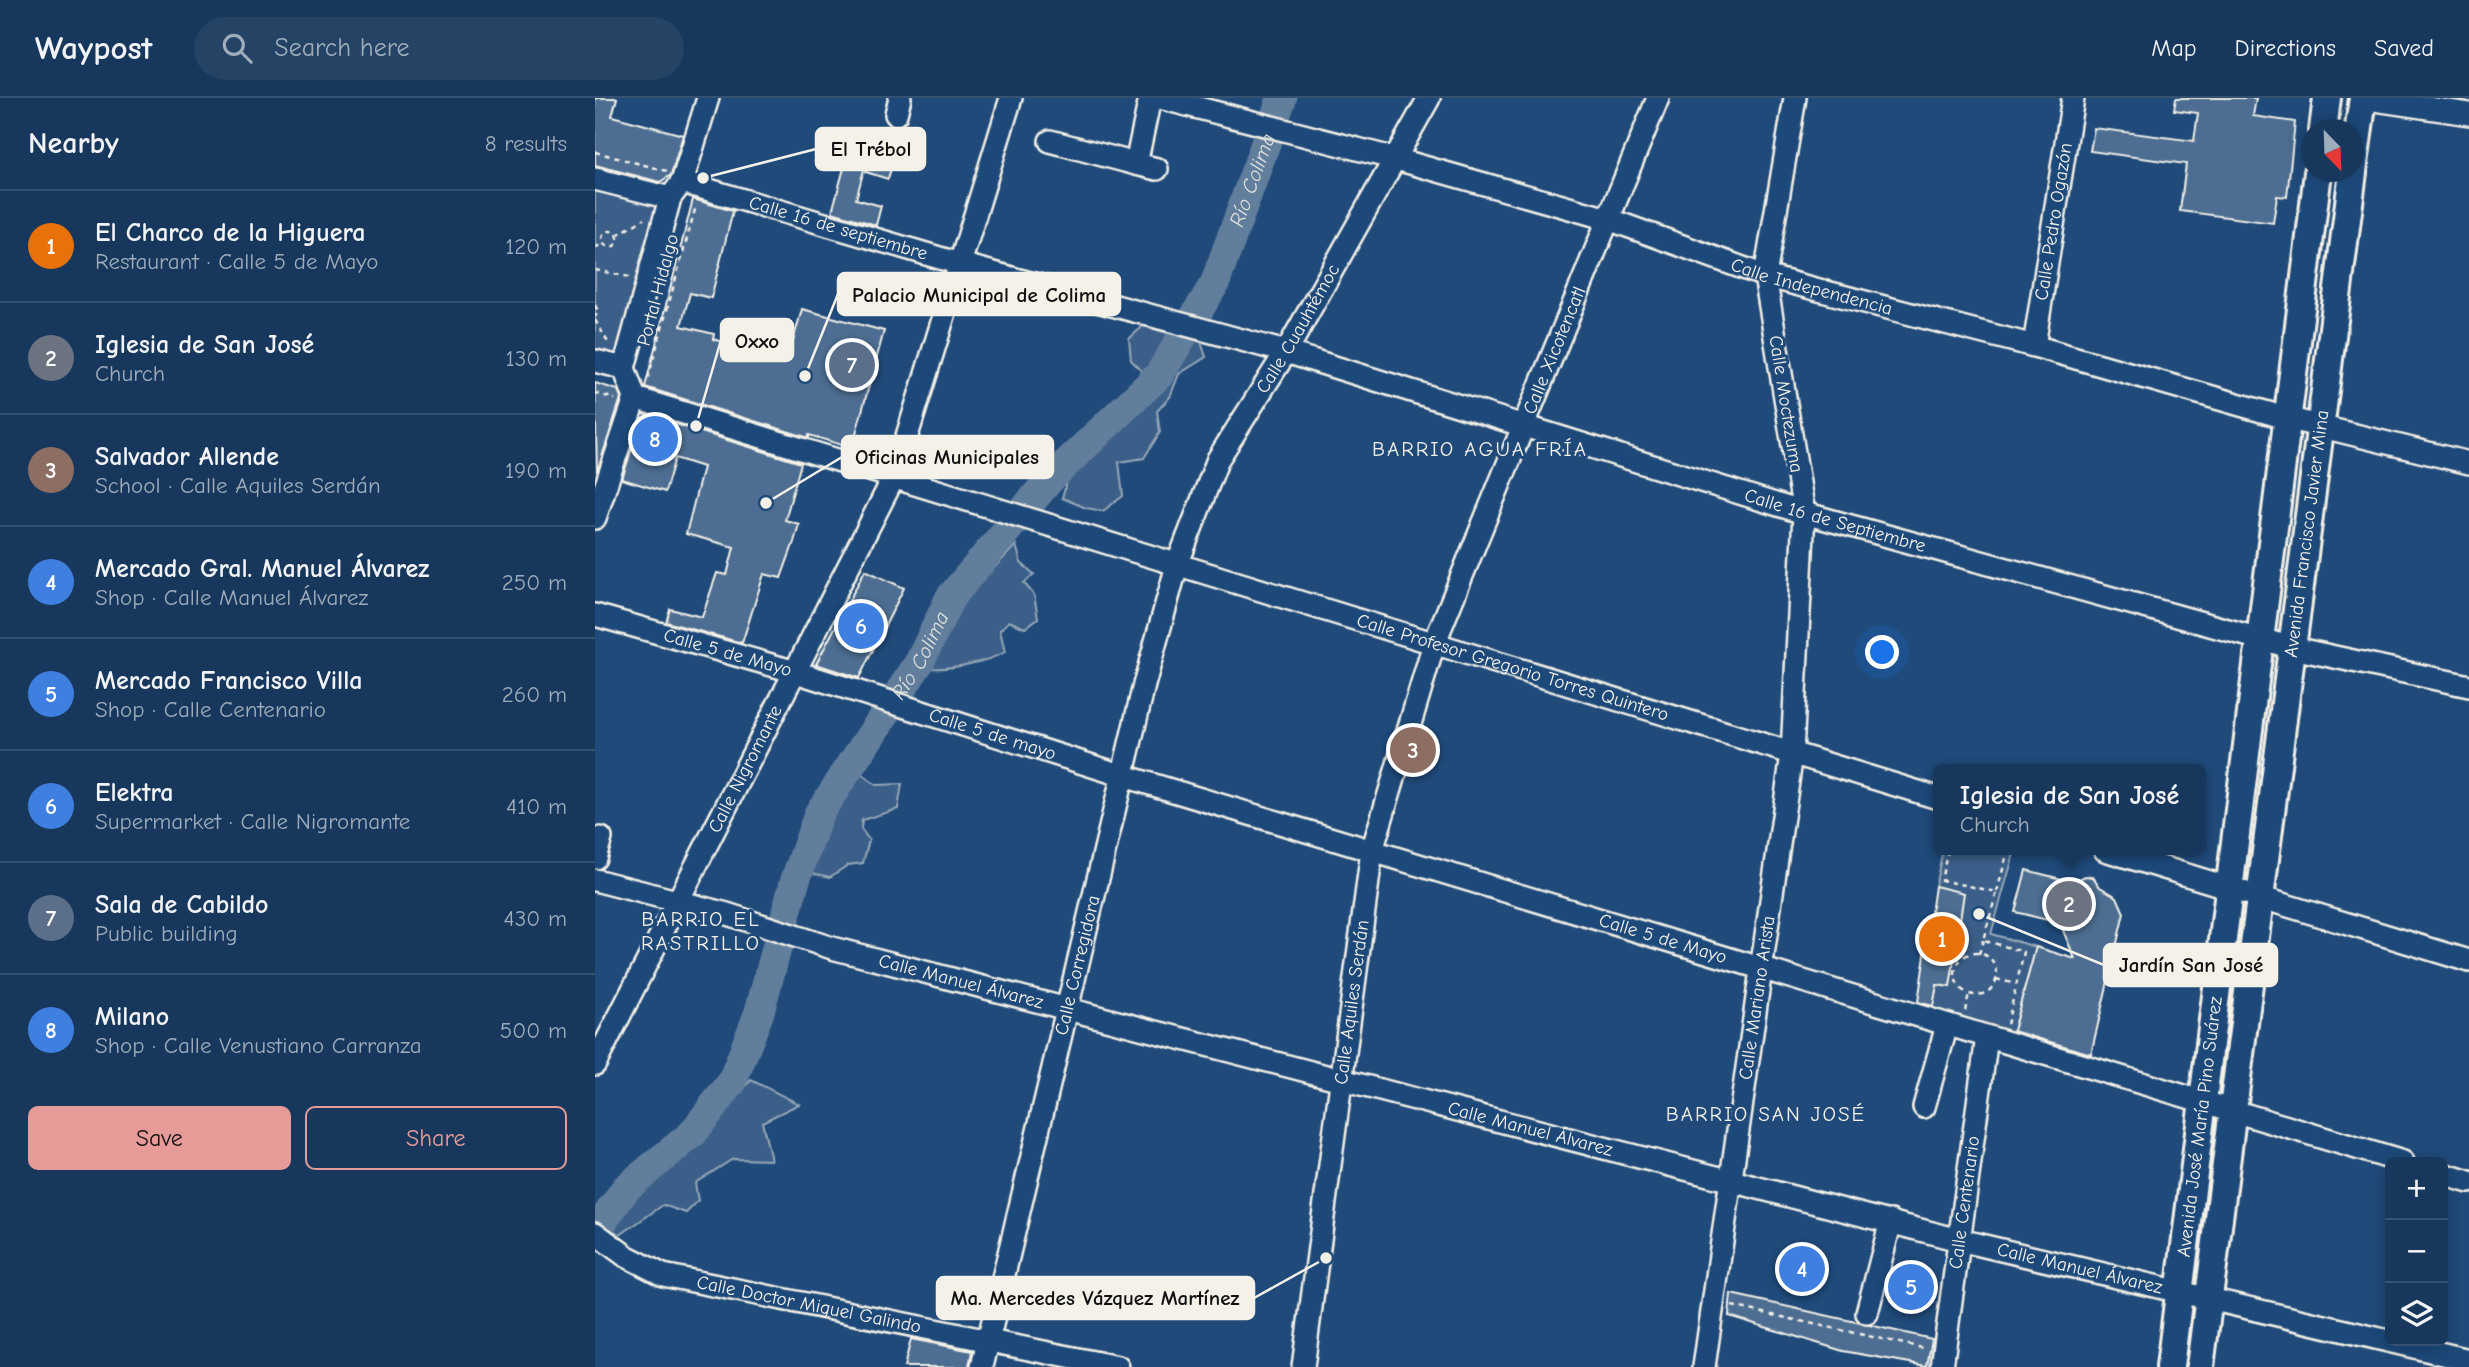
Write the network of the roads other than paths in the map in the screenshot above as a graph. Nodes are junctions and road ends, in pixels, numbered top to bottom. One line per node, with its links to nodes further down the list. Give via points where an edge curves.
1 (708, 98): 19 (street)
2 (1011, 98): 21 (street, Calle Nigromante)
3 (1150, 98): 14 (street, via 1147,166)
4 (1160, 98): 15 (street, Calle Independencia)
5 (1429, 98): 15 (street, Calle Cuauhtémoc)
6 (1658, 98): 20 (street, Calle Xicotencatl)
7 (1795, 98): 22 (street, Calle Moctezuma)
8 (2073, 98): 24 (street, Calle Pedro Ogazón)
9 (2327, 98): 12 (main road)
10 (2362, 98): 11 (street); 13 (main road, Avenida Francisco Javier Mina)
11 (2469, 114)
12 (2324, 119)
13 (2359, 119)
14 (1050, 141)
15 (1396, 159): 20 (street, Calle Independencia); 25 (street, Calle Cuauhtémoc)
16 (595, 178): 19 (street, Calle 16 de septiembre)
17 (2317, 182): 29 (main road, Avenida Francisco Javier Mina)
18 (2352, 182): 31 (main road, Avenida Francisco Javier Mina)
19 (675, 184): 21 (street, Calle 16 de septiembre); 27 (street)
20 (1608, 219): 22 (street, Calle Independencia); 30 (street, Calle Xicotencatl)
21 (960, 264): 23 (street, Calle 16 de septiembre); 33 (street, Calle Nigromante)
22 (1765, 276): 24 (street, Calle Independencia); 34 (street, Calle Moctezuma)
23 (1209, 330): 25 (street, Calle 16 de Septiembre)
24 (2034, 346): 29 (street, Calle Independencia)
25 (1286, 352): 30 (street, Calle 16 de Septiembre); 36 (street, Calle Cuauhtémoc, via 1218,459)
26 (595, 360): 27 (street)
27 (624, 368): 28 (street)
28 (636, 393): 33 (street, Calle Profesor Gregorio Torres Quintero); 35 (street)
29 (2286, 418): 31 (street, Calle Independencia); 38 (main road, Avenida Francisco Javier Mina)
30 (1522, 425): 34 (street, Calle 16 de Septiembre); 39 (street, Calle Xicotencatl)
31 (2321, 425): 32 (street, Calle Independencia); 40 (main road, Avenida Francisco Javier Mina)
32 (2469, 463)
33 (895, 475): 36 (street, Calle Profesor Gregorio Torres Quintero); 41 (street, Calle Nigromante)
34 (1804, 513): 38 (street, Calle 16 de Septiembre); 44 (street, Calle Moctezuma)
35 (595, 518)
36 (1177, 565): 39 (street, Calle Profesor Gregorio Torres Quintero); 45 (street, Calle Corregidora)
37 (595, 615): 41 (street, Calle 5 de Mayo)
38 (2262, 639): 40 (street, Calle 16 de Septiembre); 50 (main road, Avenida Francisco Javier Mina)
39 (1434, 644): 44 (street, Calle Profesor Gregorio Torres Quintero); 47 (street, Calle Aquiles Serdán)
40 (2293, 648): 42 (street, Calle 16 de Septiembre); 51 (main road, Avenida Francisco Javier Mina)
41 (796, 672): 43 (street, Calle 5 de Mayo); 52 (street, Calle Nigromante)
42 (2469, 686)
43 (861, 692): 45 (street, Calle 5 de mayo)
44 (1792, 754): 46 (street, Calle Profesor Gregorio Torres Quintero); 54 (street, Calle Mariano Arista)
45 (1124, 776): 47 (street, Calle 5 de Mayo); 55 (street, Calle Corregidora)
46 (1933, 796)
47 (1372, 851): 54 (street, Calle 5 de Mayo); 59 (street, Calle Aquiles Serdán)
48 (2121, 855): 50 (street)
49 (595, 880): 52 (street, Calle Manuel Álvarez)
50 (2227, 887): 51 (street); 60 (main road, Avenida José María Pino Suárez)
51 (2260, 897): 53 (street); 62 (main road, Avenida José María Pino Suárez)
52 (679, 902): 55 (street, Calle Manuel Álvarez, via 832,948); 58 (street, Calle Nigromante)
53 (2469, 961)
54 (1760, 968): 56 (street, Calle 5 de Mayo); 65 (street, Calle Mariano Arista)
55 (1068, 1007): 59 (street, Calle Manuel Álvarez); 73 (street, Calle Corregidora)
56 (1947, 1025): 57 (street, Calle 5 de Mayo); 61 (street)
57 (1995, 1039): 60 (street, Calle 5 de Mayo); 69 (street, Calle Centenario)
58 (595, 1064)
59 (1344, 1080): 65 (street, Calle Manuel Álvarez); 78 (street, Calle Aquiles Serdán)
60 (2204, 1102): 62 (street, Calle 5 de Mayo); 70 (main road, Avenida José María Pino Suárez)
61 (1924, 1107)
62 (2234, 1111): 63 (street, Calle 5 de Mayo); 71 (main road, Avenida José María Pino Suárez)
63 (2386, 1157)
64 (2448, 1176): 66 (street)
65 (1730, 1180): 67 (street, Calle Manuel Álvarez); 79 (street, Calle Mariano Arista)
66 (2469, 1182)
67 (1891, 1221): 69 (street, Calle Manuel Álvarez); 72 (street)
68 (595, 1233): 73 (street, Calle Doctor Miguel Galindo, via 663,1275)
69 (1959, 1240): 70 (street, Calle Manuel Álvarez); 74 (street, Calle Centenario)
70 (2180, 1293): 71 (street, Calle Manuel Álvarez); 80 (main road, Avenida José María Pino Suárez)
71 (2207, 1299): 75 (street, Calle Manuel Álvarez); 81 (main road, Avenida José María Pino Suárez)
72 (1867, 1313)
73 (989, 1339): 76 (street, Calle Corregidora); 77 (street, Calle Doctor Miguel Galindo)
74 (1943, 1360)
75 (2469, 1360)
76 (982, 1367)
77 (1118, 1367)
78 (1303, 1367)
79 (1704, 1367)
80 (2169, 1367)
81 (2200, 1367)

